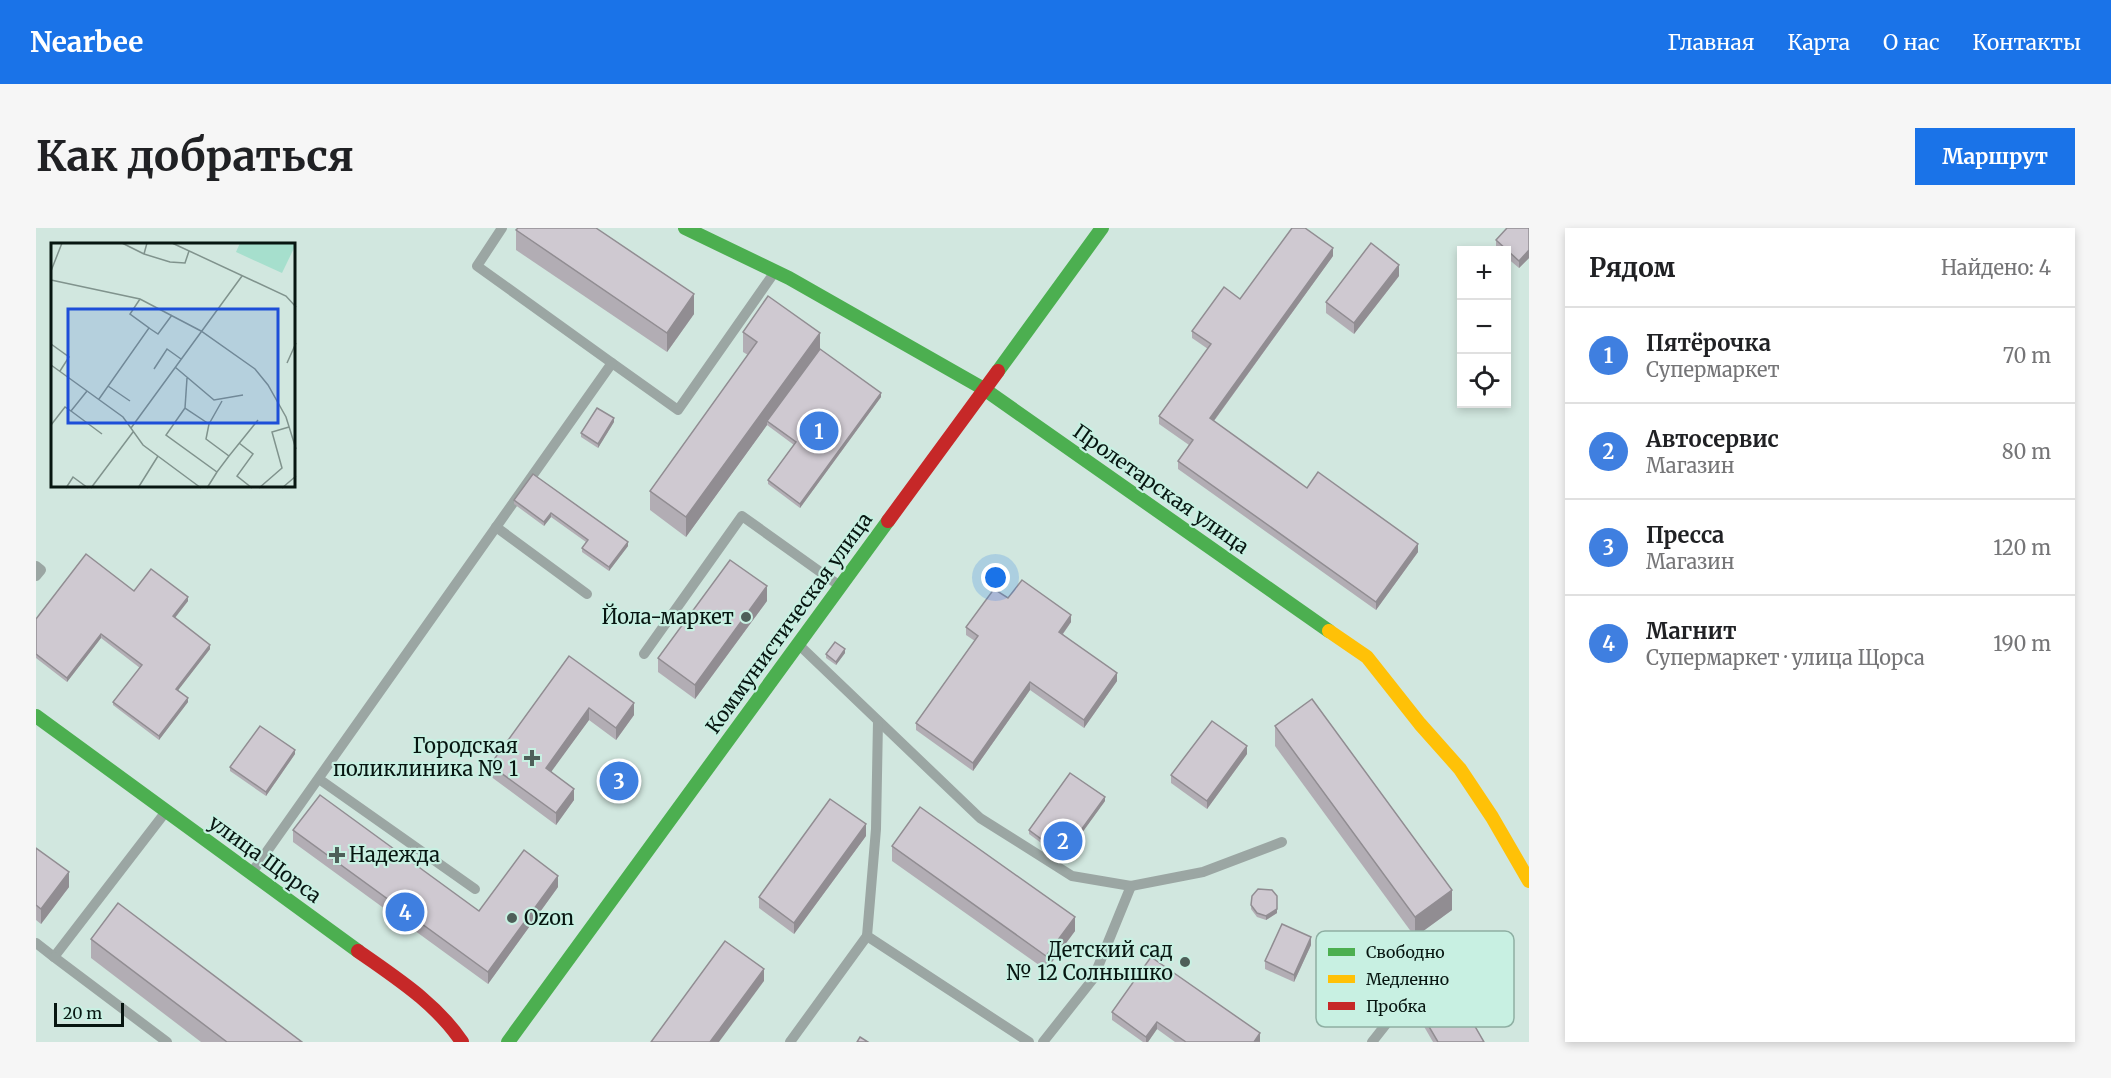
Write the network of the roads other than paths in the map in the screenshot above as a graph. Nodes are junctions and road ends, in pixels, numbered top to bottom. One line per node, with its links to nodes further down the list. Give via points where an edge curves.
1 (502, 228): 5 (lane, via 477,267)
2 (685, 228): 4 (street, Пролетарская улица)
3 (1102, 228): 6 (street, Коммунистическая улица)
4 (775, 272): 5 (lane, via 678,410); 6 (street, Пролетарская улица)
5 (612, 363): 7 (lane)
6 (984, 389): 10 (street, Коммунистическая улица); 20 (street, Пролетарская улица, via 1367,657 1460,769)
7 (496, 527): 11 (lane); 16 (lane)
8 (36, 566): 9 (lane, via 41,570)
9 (36, 576)
10 (840, 586): 12 (street, Коммунистическая улица); 13 (lane, via 742,516)
11 (587, 594)
12 (798, 644): 15 (lane); 29 (street, Коммунистическая улица)
13 (644, 654)
14 (36, 716): 17 (street, улица Щорса)
15 (878, 721): 21 (lane, via 980,818 1072,876); 23 (lane, via 876,829)
16 (319, 778): 19 (lane); 22 (lane)
17 (166, 811): 19 (street, улица Щорса); 25 (lane)
18 (1282, 842): 21 (lane, via 1203,872)
19 (252, 874): 28 (street, улица Щорса, via 423,998)
20 (1529, 881)
21 (1131, 886): 32 (lane, via 1093,979)
22 (476, 889)
23 (867, 936): 30 (lane); 31 (lane)
24 (36, 943): 25 (lane)
25 (54, 957): 27 (lane)
26 (1384, 1027): 33 (lane)
27 (167, 1042)
28 (462, 1042)
29 (508, 1042)
30 (790, 1042)
31 (1029, 1042)
32 (1043, 1042)
33 (1372, 1042)

